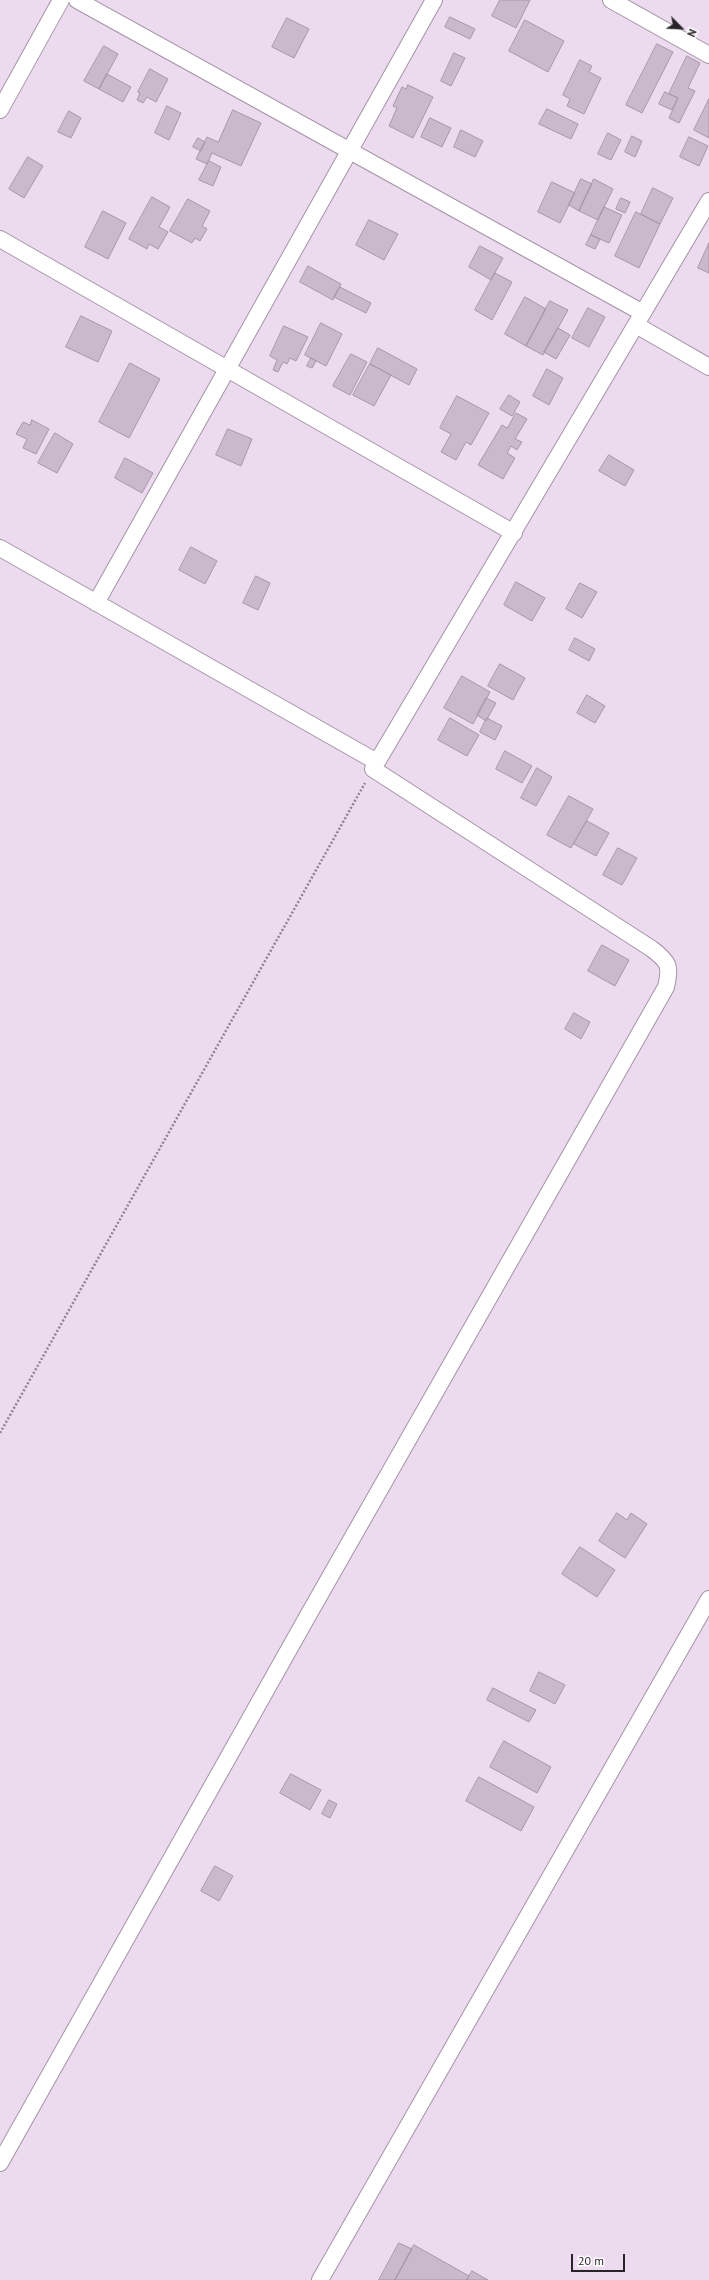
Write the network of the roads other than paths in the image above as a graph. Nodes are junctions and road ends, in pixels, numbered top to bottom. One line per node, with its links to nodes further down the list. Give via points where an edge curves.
1 (61, 0): 6 (street)
2 (77, 0): 7 (street)
3 (434, 0): 7 (street)
4 (611, 0): 5 (street)
5 (709, 55)
6 (0, 110)
7 (350, 151): 10 (street); 12 (street)
8 (709, 200): 10 (street)
9 (0, 239): 12 (street)
10 (640, 319): 11 (street); 13 (street)
11 (709, 367)
12 (227, 369): 13 (street); 15 (street)
13 (514, 533): 15 (street, via 377,762)
14 (0, 548): 15 (street)
15 (96, 603)
16 (373, 768): 18 (street, via 652,949 665,959 668,965 666,987)
17 (709, 1598): 19 (street)
18 (0, 2163)
19 (320, 2280)

